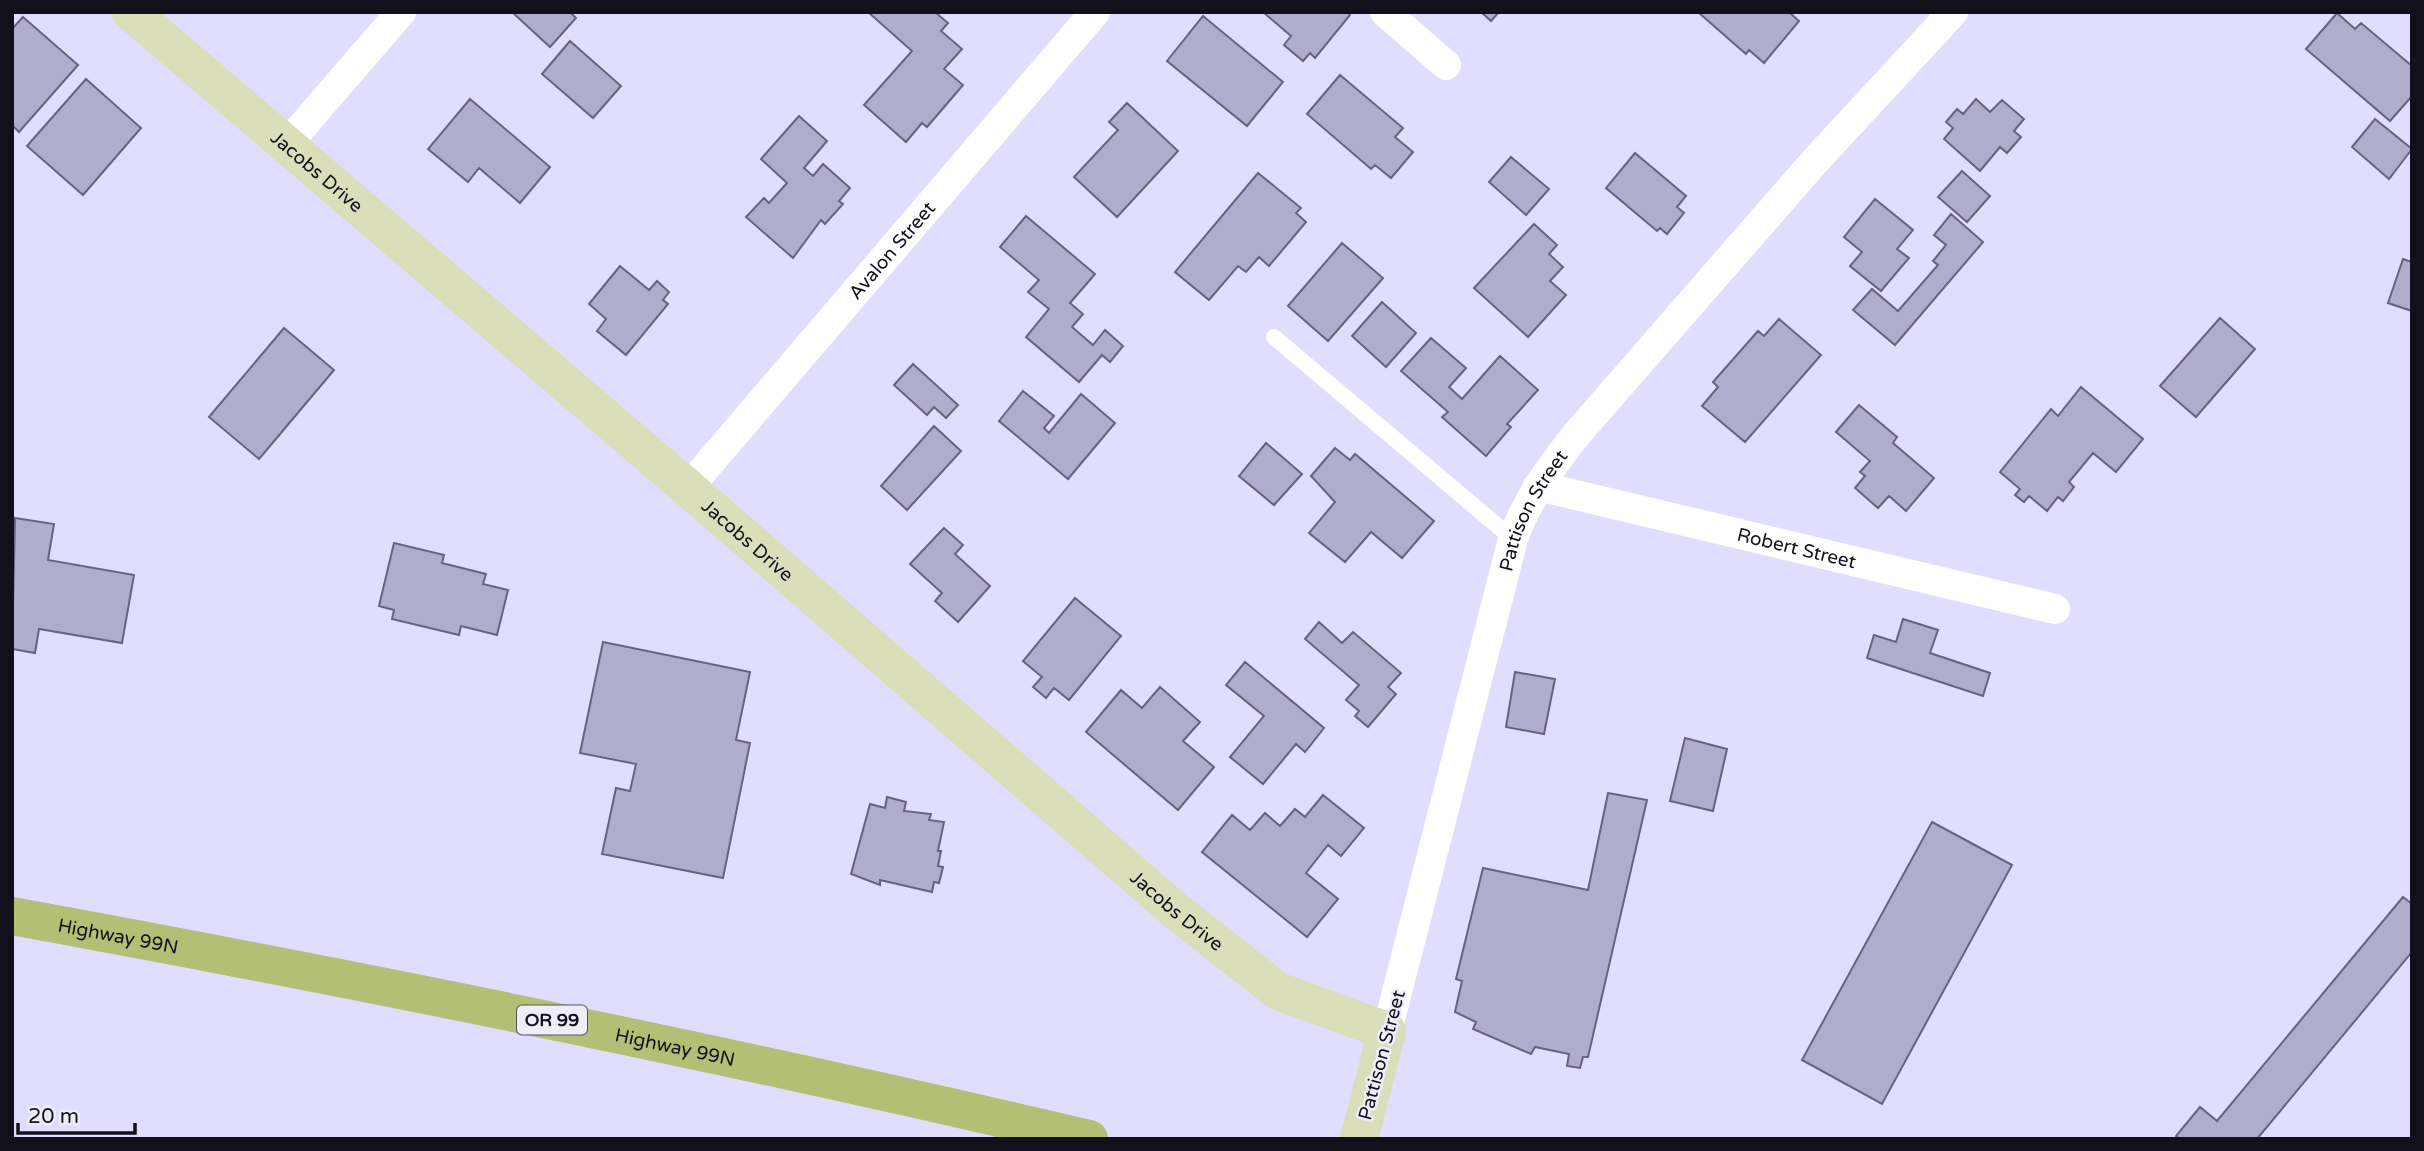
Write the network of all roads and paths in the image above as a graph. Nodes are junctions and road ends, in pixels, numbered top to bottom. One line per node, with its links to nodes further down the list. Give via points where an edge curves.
1 (131, 12): 7 (street, Jacobs Drive)
2 (401, 12): 7 (street)
3 (1095, 12): 10 (street, Avalon Street)
4 (1385, 12): 6 (street)
5 (1953, 12): 9 (street, Pattison Street, via 1815,161 1576,435)
6 (1446, 65)
7 (287, 144): 10 (street, Jacobs Drive)
8 (1275, 337): 11 (lane)
9 (1538, 486): 11 (street, Pattison Street); 12 (street, Robert Street)
10 (688, 488): 14 (street, Jacobs Drive, via 1176,911 1270,986)
11 (1513, 539): 14 (street, Pattison Street)
12 (2055, 610)
13 (12, 916): 15 (main road, Highway 99N / OR 99, via 741,1058)
14 (1387, 1031): 16 (street, Pattison Street)
15 (1089, 1139)
16 (1359, 1139)

